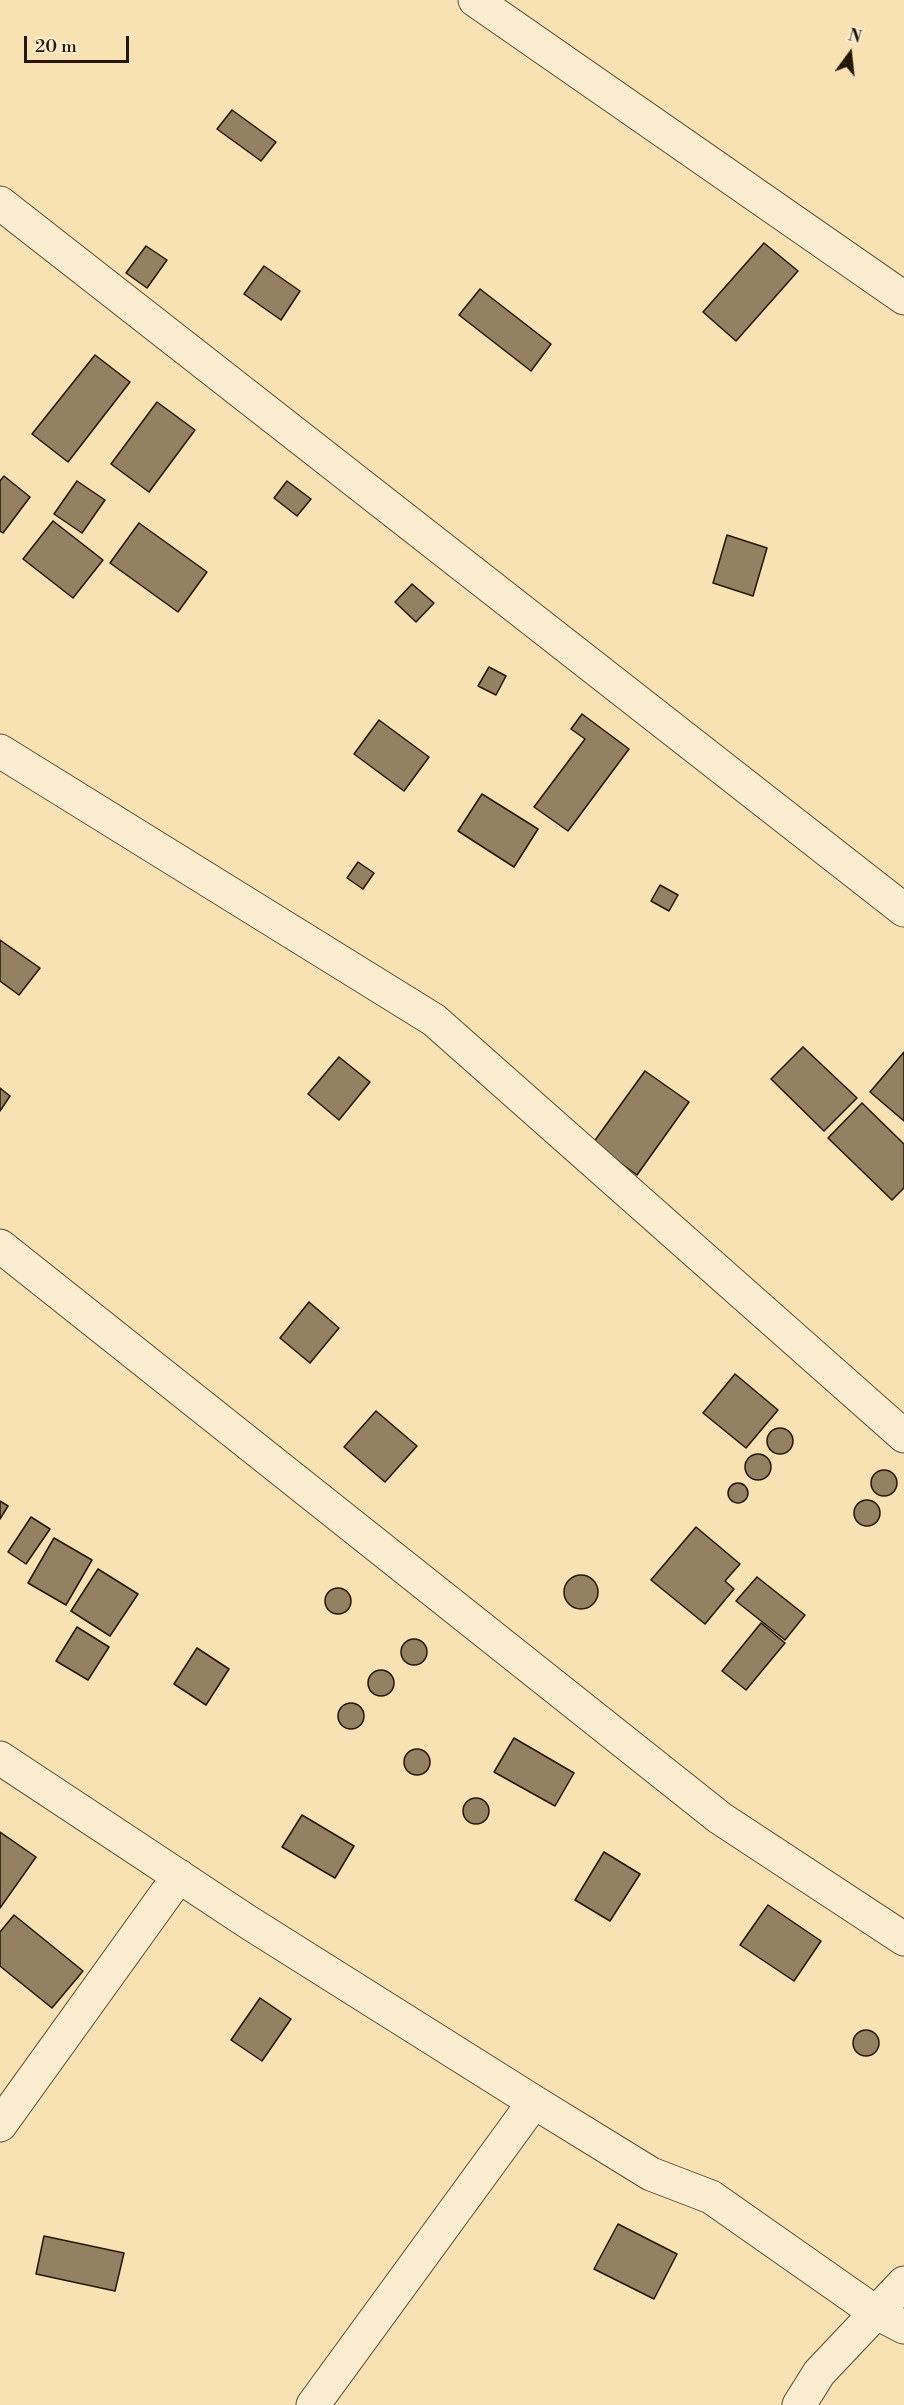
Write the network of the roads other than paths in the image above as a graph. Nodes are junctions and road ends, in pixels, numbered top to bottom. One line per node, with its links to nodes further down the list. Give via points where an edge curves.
1 (475, 0): 3 (street)
2 (0, 203): 5 (street)
3 (904, 298)
4 (0, 751): 7 (street, via 434,1020)
5 (904, 910)
6 (0, 1246): 10 (street, via 720,1818)
7 (904, 1436)
8 (0, 1758): 9 (street)
9 (179, 1876): 11 (street); 12 (street)
10 (904, 1939)
11 (534, 2102): 14 (street, via 651,2174 711,2197); 16 (street)
12 (0, 2125)
13 (904, 2283): 14 (street)
14 (875, 2312): 15 (street); 17 (street, via 819,2373)
15 (904, 2327)
16 (313, 2405)
17 (799, 2405)

